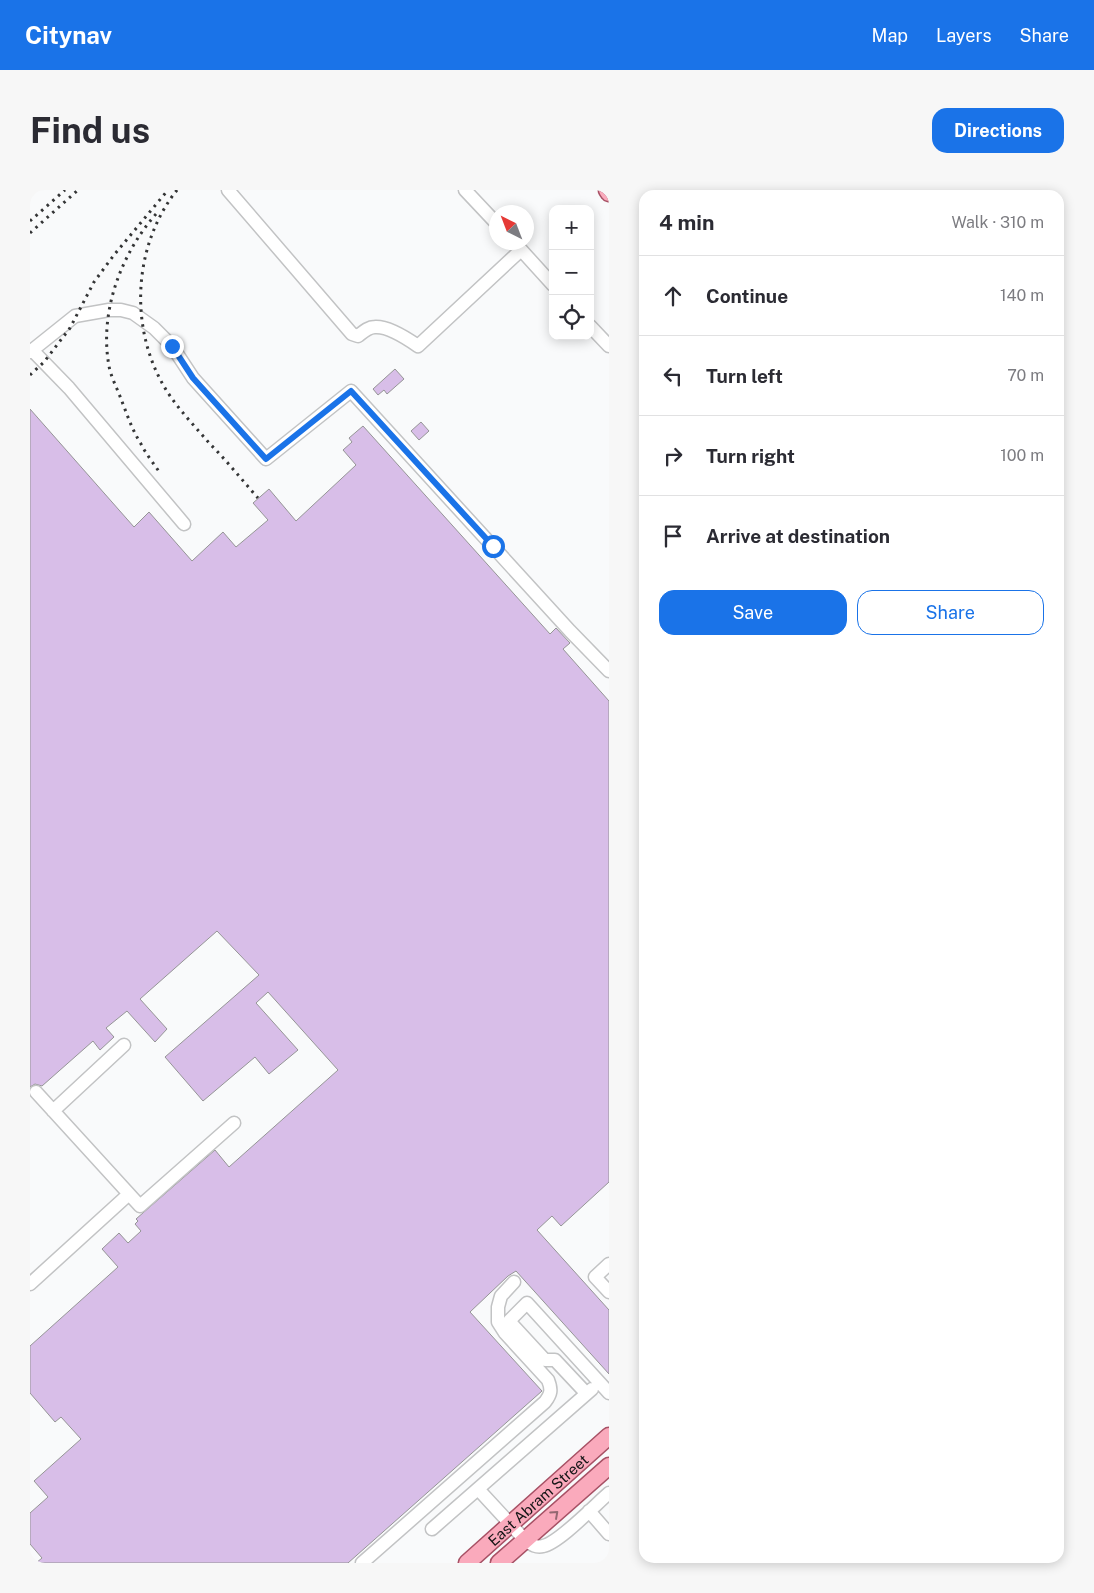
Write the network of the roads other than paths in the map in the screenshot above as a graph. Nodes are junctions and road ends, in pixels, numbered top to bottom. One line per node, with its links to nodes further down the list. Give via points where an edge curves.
1 (228, 190): 6 (street, via 352,334 358,336 377,326 404,336 418,346)
2 (465, 190): 5 (street)
3 (606, 190): 4 (main road)
4 (609, 193)
5 (489, 216)
6 (513, 250)
7 (521, 250): 8 (street)
8 (549, 281)
9 (594, 330): 10 (street)
10 (609, 346)
11 (31, 351): 12 (street, via 69,388); 13 (street, via 75,316 109,310 133,313 172,346 193,378 266,459 351,391)
12 (184, 524)
13 (609, 672)
14 (124, 1045): 16 (street)
15 (36, 1092): 16 (street)
16 (54, 1111): 18 (street)
17 (234, 1123): 18 (street, via 140,1206)
18 (129, 1194): 21 (street)
19 (609, 1264): 22 (street, via 595,1276)
20 (514, 1282): 34 (street, via 501,1296 498,1322 548,1380 552,1388 550,1395)
21 (30, 1284)
22 (609, 1292)
23 (605, 1387): 24 (street); 24 (street, via 527,1303 509,1321 545,1360 555,1360)
24 (586, 1393): 27 (street)
25 (609, 1436): 30 (main road, East Abram Street)
26 (609, 1466): 33 (main road, East Abram Street, one-way to 26)
27 (478, 1489): 30 (street); 31 (street)
28 (609, 1493): 29 (street)
29 (589, 1511): 32 (street); 33 (street, via 549,1544 533,1546)
30 (510, 1525): 33 (street); 35 (main road, East Abram Street)
31 (432, 1529)
32 (609, 1534)
33 (525, 1540): 36 (main road, East Abram Street)
34 (362, 1563)
35 (467, 1563)
36 (499, 1563)

